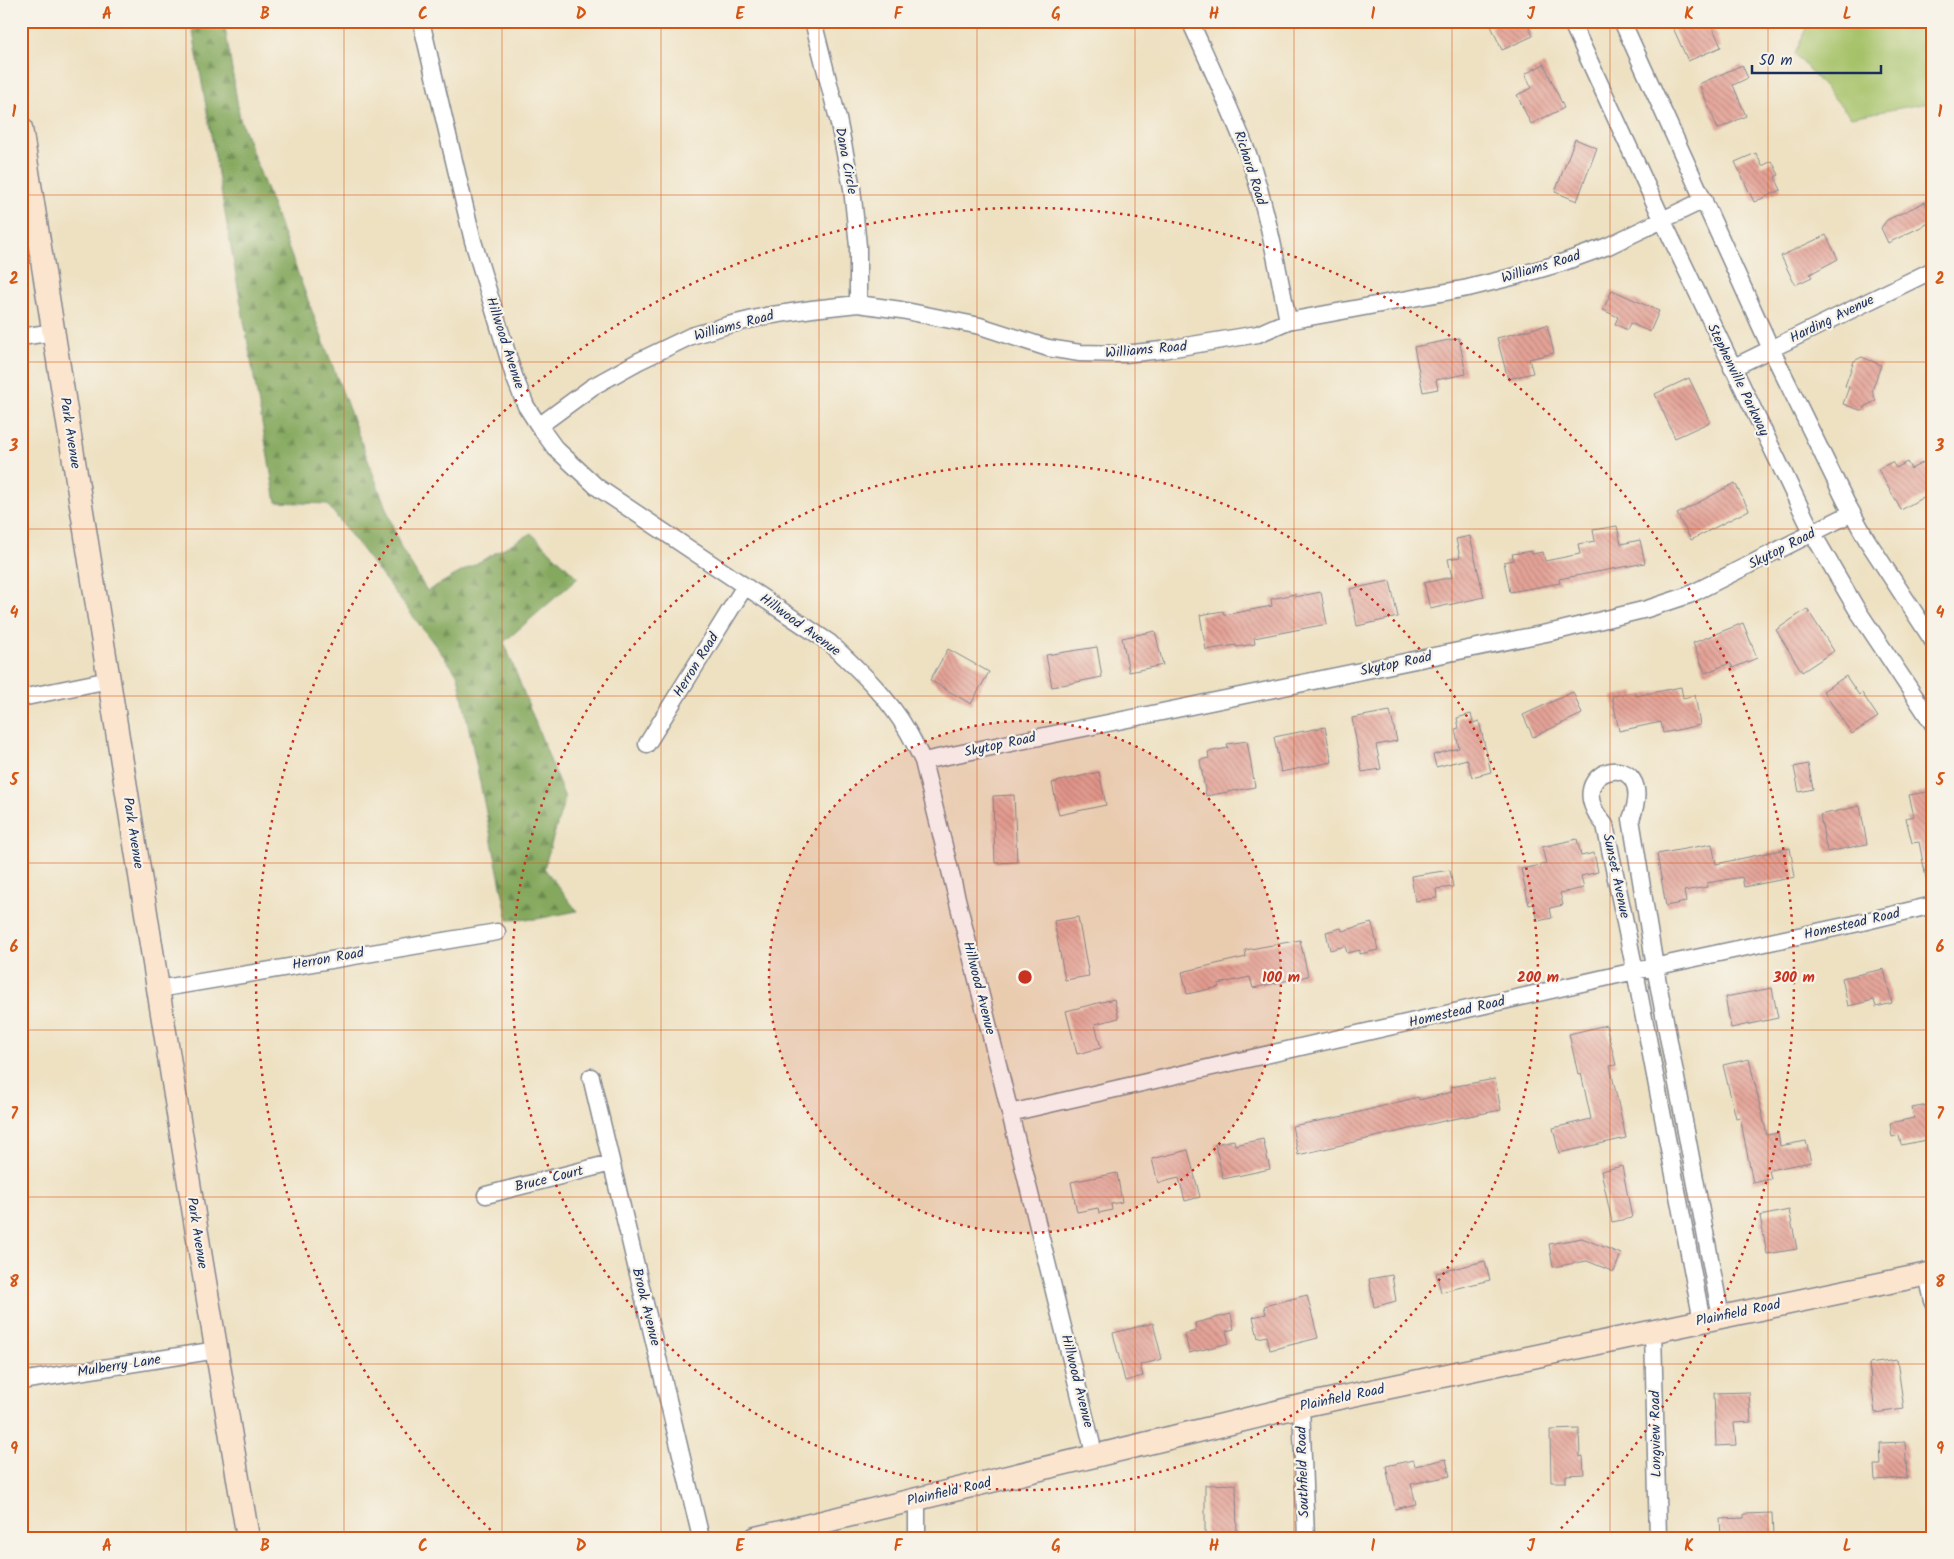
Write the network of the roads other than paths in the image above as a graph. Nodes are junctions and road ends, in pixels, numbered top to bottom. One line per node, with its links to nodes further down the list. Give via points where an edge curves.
1 (421, 21): 16 (street, Hillwood Avenue, via 476,250 514,376 526,406)
2 (813, 21): 10 (street, Dana Circle, via 852,188 858,246)
3 (1190, 21): 11 (street, Richard Road, via 1248,155 1269,228)
4 (1571, 21): 8 (street, Stephenville Parkway)
5 (1622, 21): 7 (street)
6 (21, 128): 12 (street, Park Avenue)
7 (1704, 200): 8 (street, Williams Road); 14 (street)
8 (1662, 219): 11 (street, Williams Road, via 1608,246 1516,276); 15 (street, Stephenville Parkway)
9 (1933, 270): 14 (street, Harding Avenue)
10 (858, 304): 11 (street, Williams Road, via 970,324 1048,348 1080,353 1124,354 1172,349 1258,334); 16 (street, Williams Road, via 766,316 691,336 592,387)
11 (1288, 321)
12 (54, 332): 13 (street); 21 (street, Park Avenue)
13 (21, 337)
14 (1771, 349): 15 (street, Harding Avenue); 17 (street)
15 (1732, 368): 18 (street, Stephenville Parkway)
16 (539, 426): 19 (street, Hillwood Avenue, via 555,448 597,487)
17 (1852, 513): 18 (street, Skytop Road); 20 (street)
18 (1813, 534): 23 (street, Stephenville Parkway, via 1856,608); 25 (street, Skytop Road, via 1689,595 1647,609 1561,630)
19 (745, 586): 24 (street, Herron Road); 25 (street, Hillwood Avenue, via 830,644 859,670 892,708)
20 (1933, 641)
21 (109, 680): 22 (street); 30 (street, Park Avenue)
22 (21, 698)
23 (1933, 724)
24 (647, 744)
25 (923, 761): 32 (street, Hillwood Avenue)
26 (1933, 905): 28 (street, Homestead Road)
27 (497, 932): 30 (street, Herron Road)
28 (1654, 967): 29 (street, Homestead Road); 29 (street, Sunset Avenue, via 1630,820 1637,790 1629,776 1611,770 1596,778 1592,802 1605,825); 37 (street, Sunset Avenue)
29 (1635, 971): 32 (street, Homestead Road); 37 (street, Sunset Avenue)
30 (158, 989): 39 (street, Park Avenue)
31 (591, 1077): 33 (street, Brook Avenue)
32 (1010, 1113): 42 (street, Hillwood Avenue)
33 (611, 1163): 34 (street, Bruce Court); 45 (street, Brook Avenue)
34 (486, 1195)
35 (1930, 1274): 36 (street); 37 (street, Plainfield Road)
36 (1933, 1301)
37 (1711, 1319): 38 (street, Plainfield Road)
38 (1653, 1331): 41 (street, Plainfield Road); 49 (street, Longview Road)
39 (217, 1350): 40 (street, Mulberry Lane); 44 (street, Park Avenue)
40 (21, 1381)
41 (1301, 1406): 42 (street, Plainfield Road); 48 (street, Southfield Road)
42 (1095, 1457): 43 (street, Plainfield Road)
43 (917, 1500): 46 (street, Plainfield Road); 47 (street)
44 (248, 1538)
45 (701, 1538)
46 (756, 1538)
47 (917, 1538)
48 (1306, 1538)
49 (1658, 1538)

